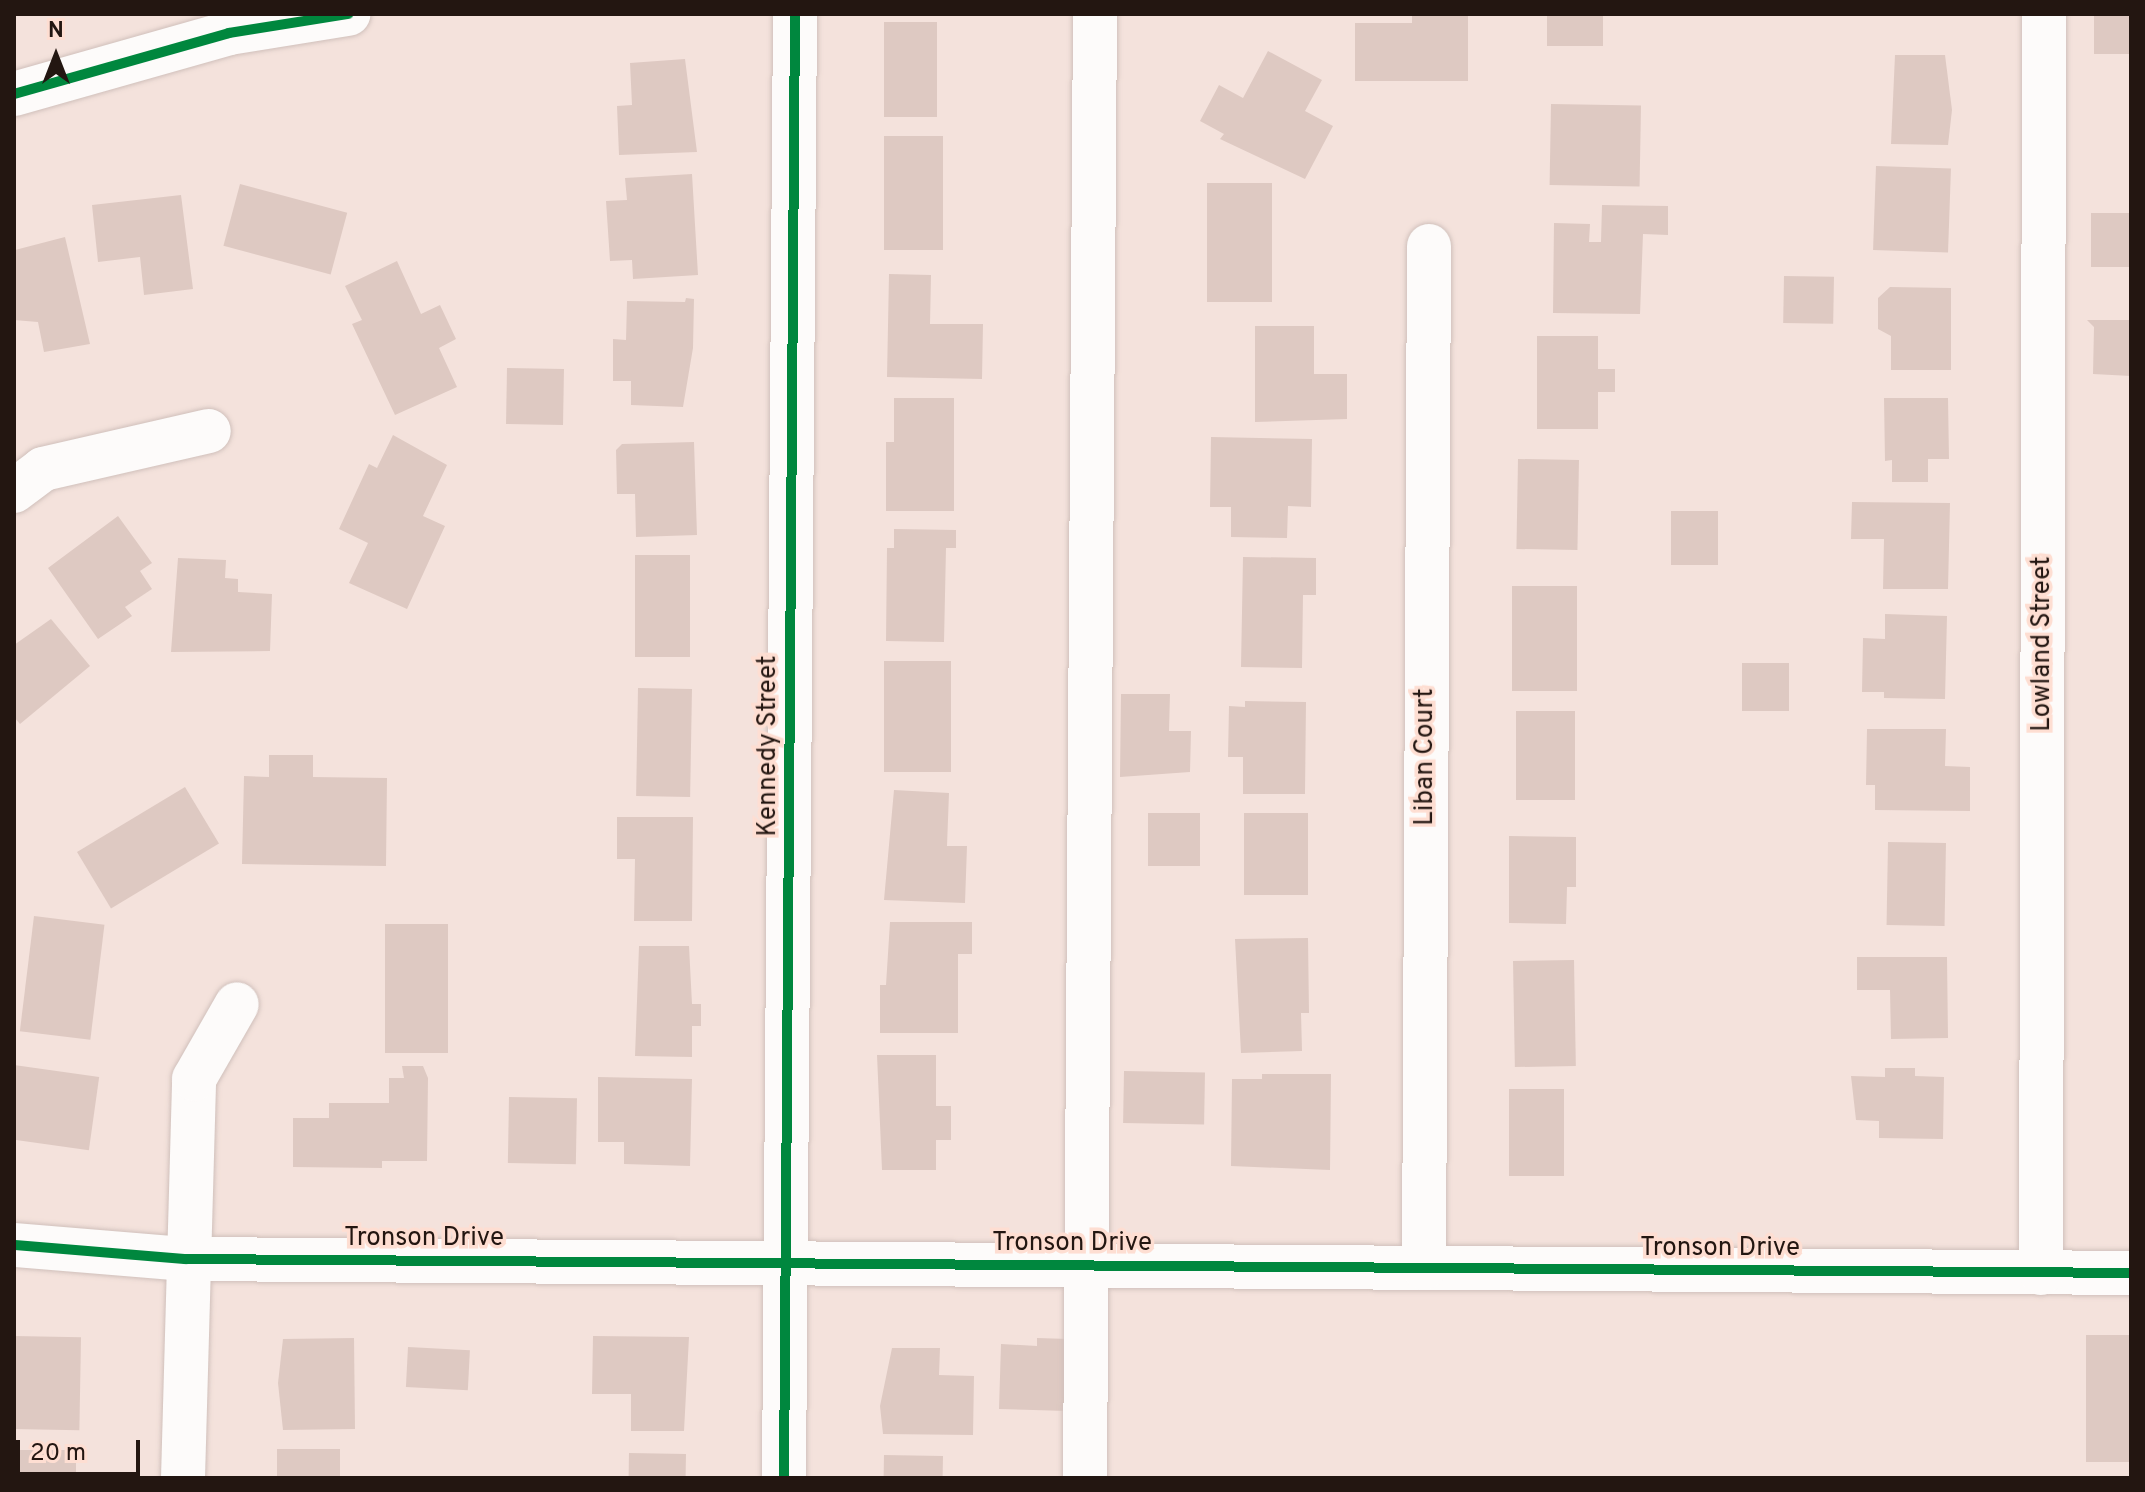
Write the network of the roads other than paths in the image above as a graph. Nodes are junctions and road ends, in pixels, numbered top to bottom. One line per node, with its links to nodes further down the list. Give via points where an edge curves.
1 (348, 14): 5 (street, via 229,33)
2 (795, 14): 12 (street, Kennedy Street)
3 (1095, 14): 13 (street)
4 (2044, 14): 15 (street, Lowland Street)
5 (16, 89)
6 (1429, 246): 14 (street, Liban Court)
7 (209, 431): 8 (street, via 43,469)
8 (14, 491)
9 (237, 1004): 11 (street, via 194,1079)
10 (14, 1245): 11 (street, Tronson Drive)
11 (185, 1259): 12 (street, Tronson Drive); 17 (street)
12 (788, 1264): 13 (street, Tronson Drive); 18 (street, Kennedy Street)
13 (1087, 1266): 14 (street, Tronson Drive); 19 (street)
14 (1424, 1268): 15 (street, Tronson Drive)
15 (2041, 1273): 16 (street, Tronson Drive)
16 (2131, 1273)
17 (183, 1478)
18 (784, 1478)
19 (1085, 1478)

